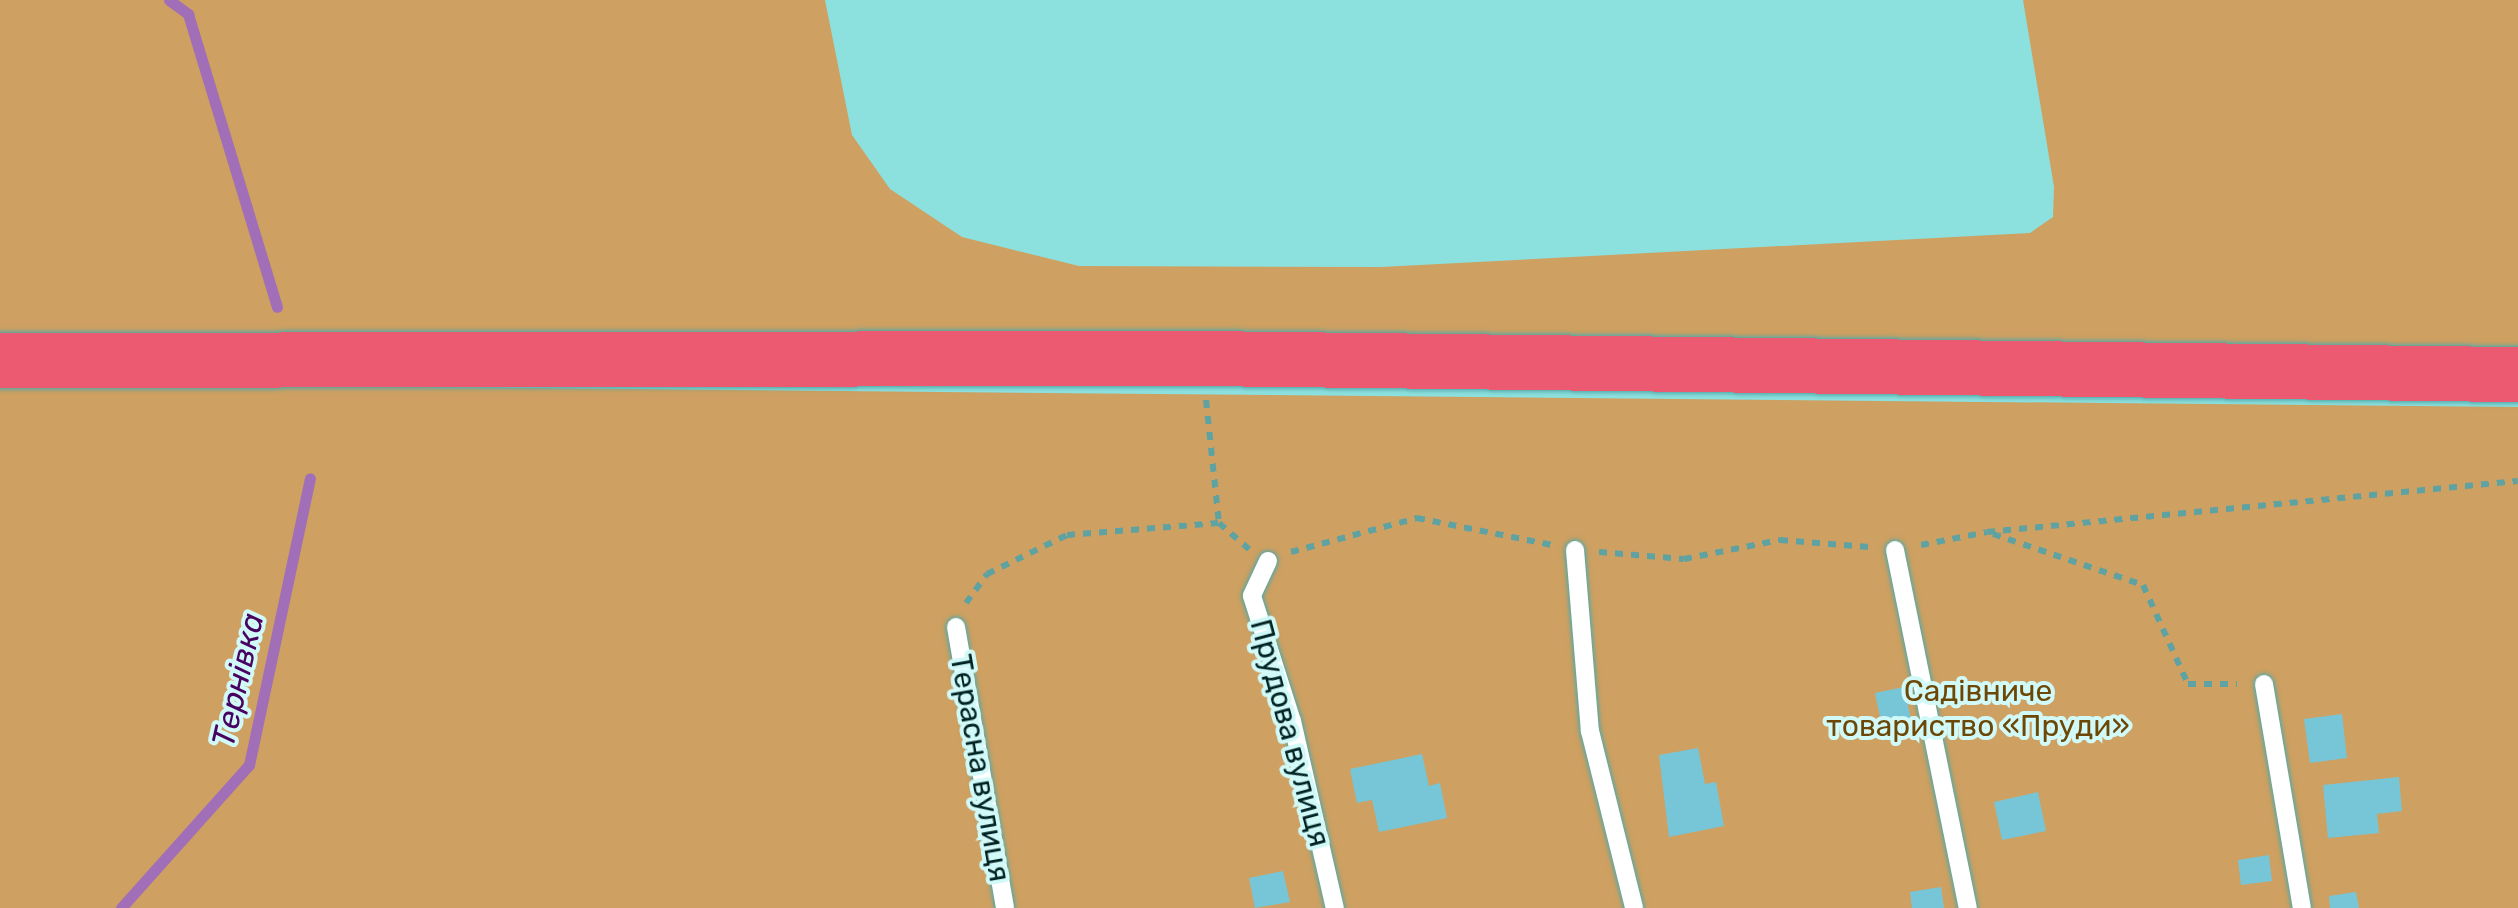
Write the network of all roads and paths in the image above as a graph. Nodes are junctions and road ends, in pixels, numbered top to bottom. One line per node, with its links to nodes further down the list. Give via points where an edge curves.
1 (1201, 358): 2 (highway); 3 (highway); 5 (path)
2 (0, 360)
3 (2518, 374)
4 (2518, 481): 6 (path)
5 (1219, 523): 9 (path); 10 (path, via 1066,535 987,574)
6 (1987, 532): 8 (path); 11 (path, via 2143,584 2188,684)
7 (1575, 550): 8 (path, via 1684,559 1780,540); 9 (path, via 1416,518); 14 (lane, via 1590,731)
8 (1895, 550): 15 (lane)
9 (1268, 560): 13 (lane, Прудова вулиця, via 1252,596 1292,722)
10 (956, 627): 12 (lane, Терасна вулиця)
11 (2264, 684): 16 (lane)
12 (1005, 908)
13 (1334, 908)
14 (1634, 908)
15 (1968, 908)
16 (2302, 908)

